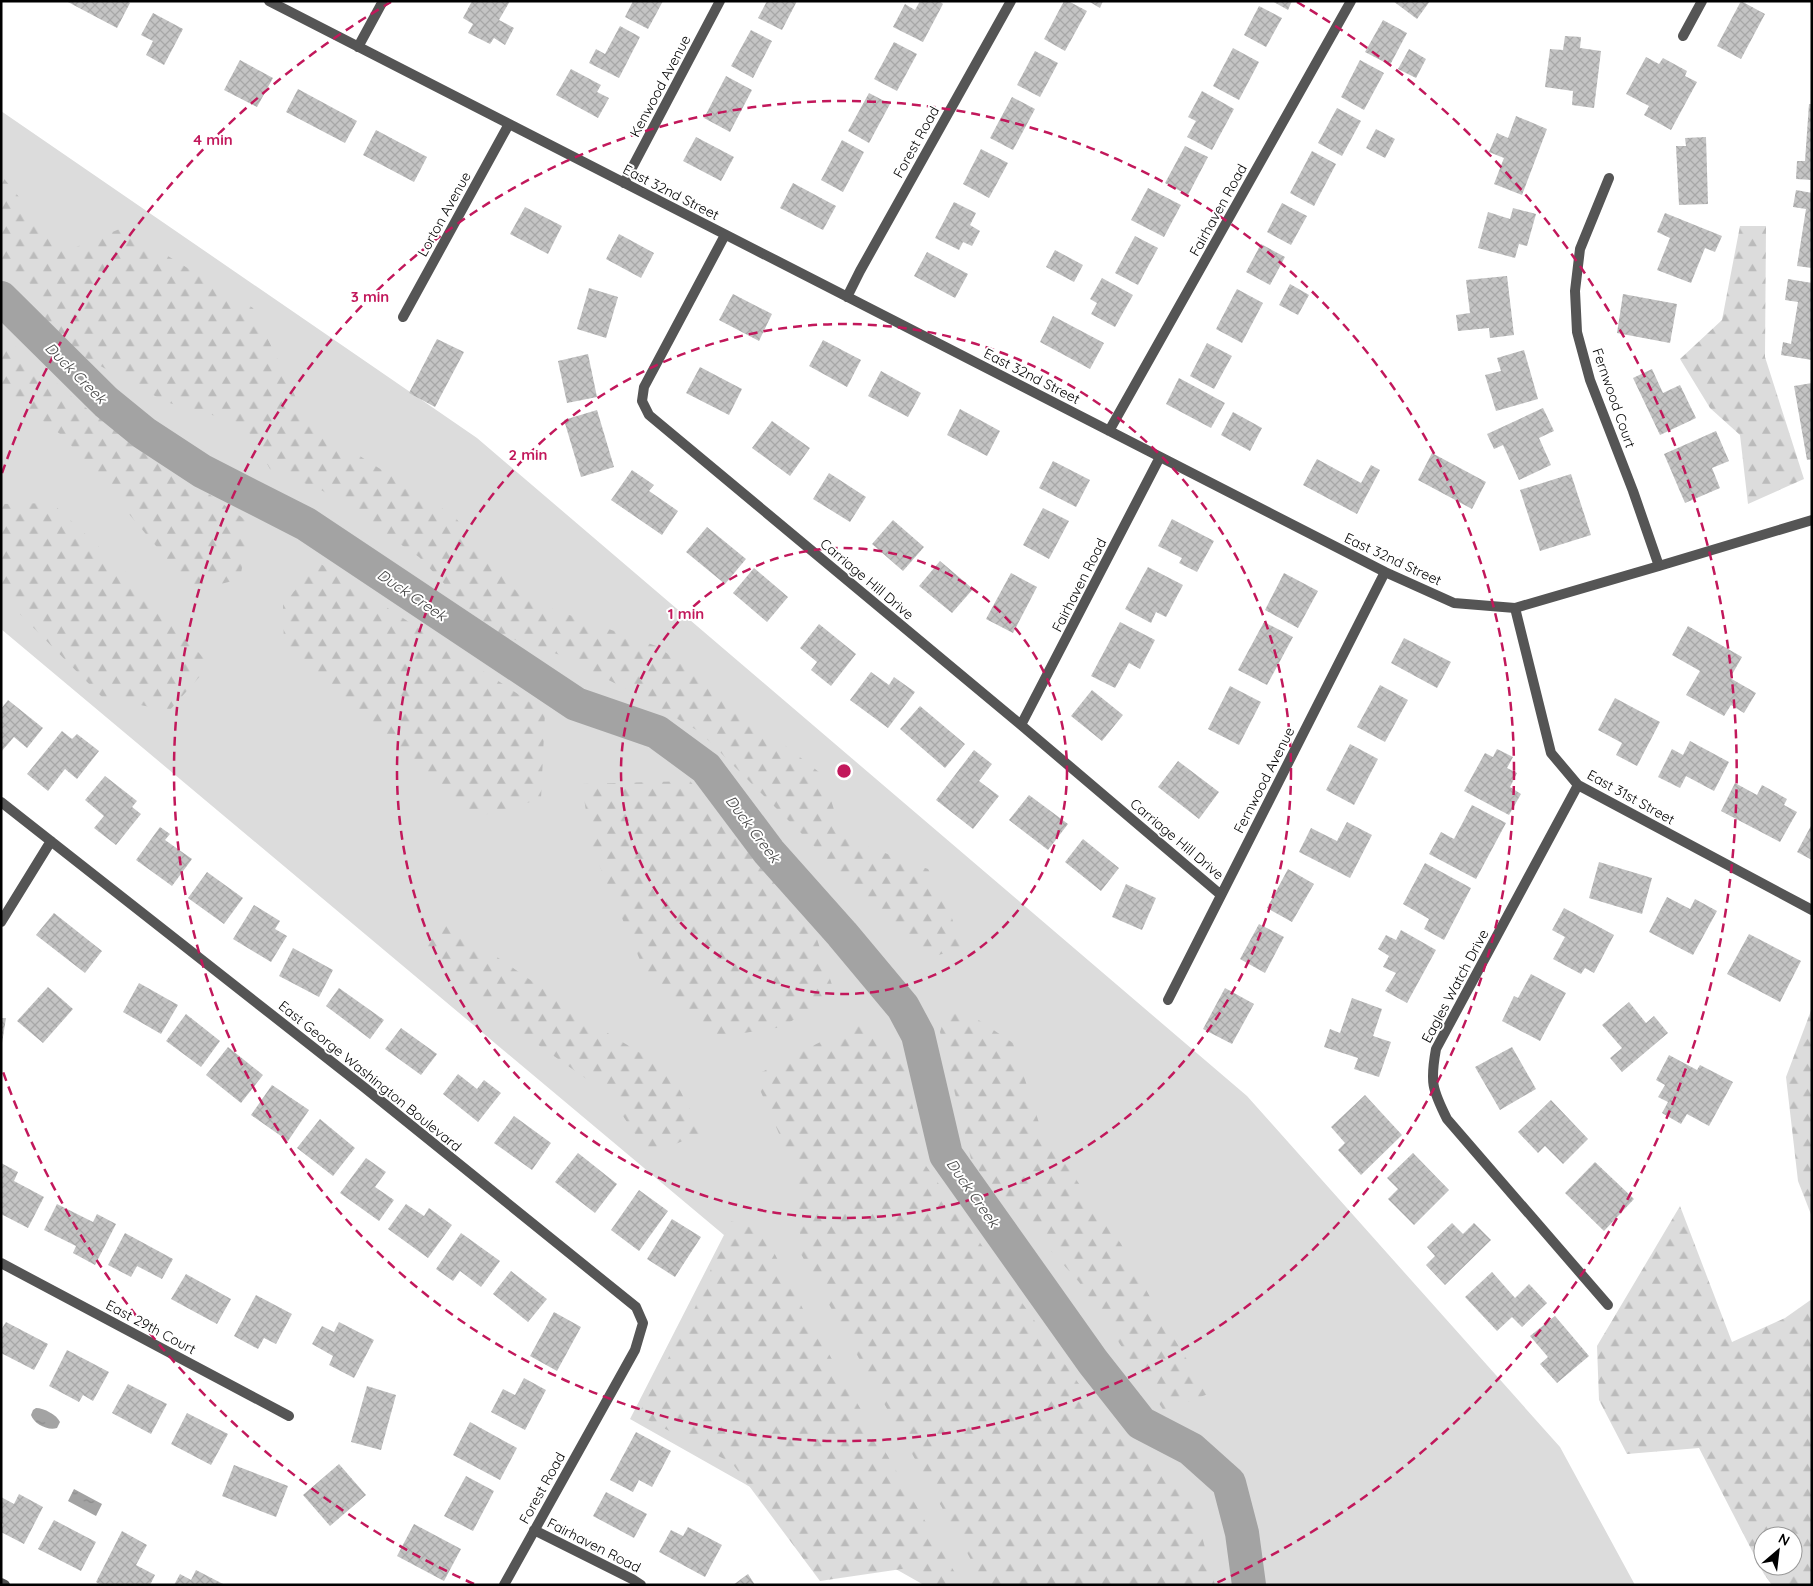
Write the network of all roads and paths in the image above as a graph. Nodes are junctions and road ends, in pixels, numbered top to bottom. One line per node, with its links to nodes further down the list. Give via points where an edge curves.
1 (269, 1): 8 (street, East 32nd Street)
2 (384, 1): 8 (street)
3 (720, 1): 11 (street, Kenwood Avenue)
4 (1010, 1): 13 (street, Forest Road)
5 (1351, 1): 15 (street, Fairhaven Road)
6 (1702, 1): 7 (street)
7 (1684, 36)
8 (358, 47): 9 (street, East 32nd Street)
9 (509, 124): 11 (street, East 32nd Street); 14 (street, Lorton Avenue)
10 (1609, 178): 18 (street, Fernwood Court, via 1580,249 1575,291 1577,332 1590,380)
11 (624, 183): 12 (street, East 32nd Street)
12 (725, 235): 13 (street, East 32nd Street); 21 (street, Carriage Hill Drive, via 644,387 642,401 650,416)
13 (847, 297): 15 (street, East 32nd Street)
14 (403, 317)
15 (1110, 431): 16 (street, East 32nd Street)
16 (1160, 457): 19 (street, East 32nd Street); 21 (street, Fairhaven Road)
17 (1812, 520): 18 (street, East 32nd Street)
18 (1659, 566): 20 (street, East 32nd Street)
19 (1385, 572): 20 (street, East 32nd Street, via 1454,603); 25 (street, Fernwood Avenue)
20 (1515, 608): 22 (street, East 31st Street, via 1551,753)
21 (1021, 725): 25 (street, Carriage Hill Drive)
22 (1578, 785): 26 (street, East 31st Street); 30 (street, Eagles Watch Drive, via 1436,1049 1432,1072 1435,1094 1447,1119)
23 (1, 802): 24 (street, East George Washington Boulevard)
24 (51, 841): 27 (street); 31 (street, East George Washington Boulevard, via 636,1307 643,1323 635,1350)
25 (1221, 895): 28 (street, Fernwood Avenue)
26 (1812, 910)
27 (1, 922)
28 (1168, 1000)
29 (1, 1262): 32 (street, East 29th Court)
30 (1608, 1305)
31 (604, 1404): 33 (street, Forest Road)
32 (288, 1416)
33 (534, 1530): 36 (street, Forest Road); 37 (street, Fairhaven Road)
34 (1, 1583): 35 (street)
35 (5, 1585)
36 (504, 1585)
37 (641, 1585)

